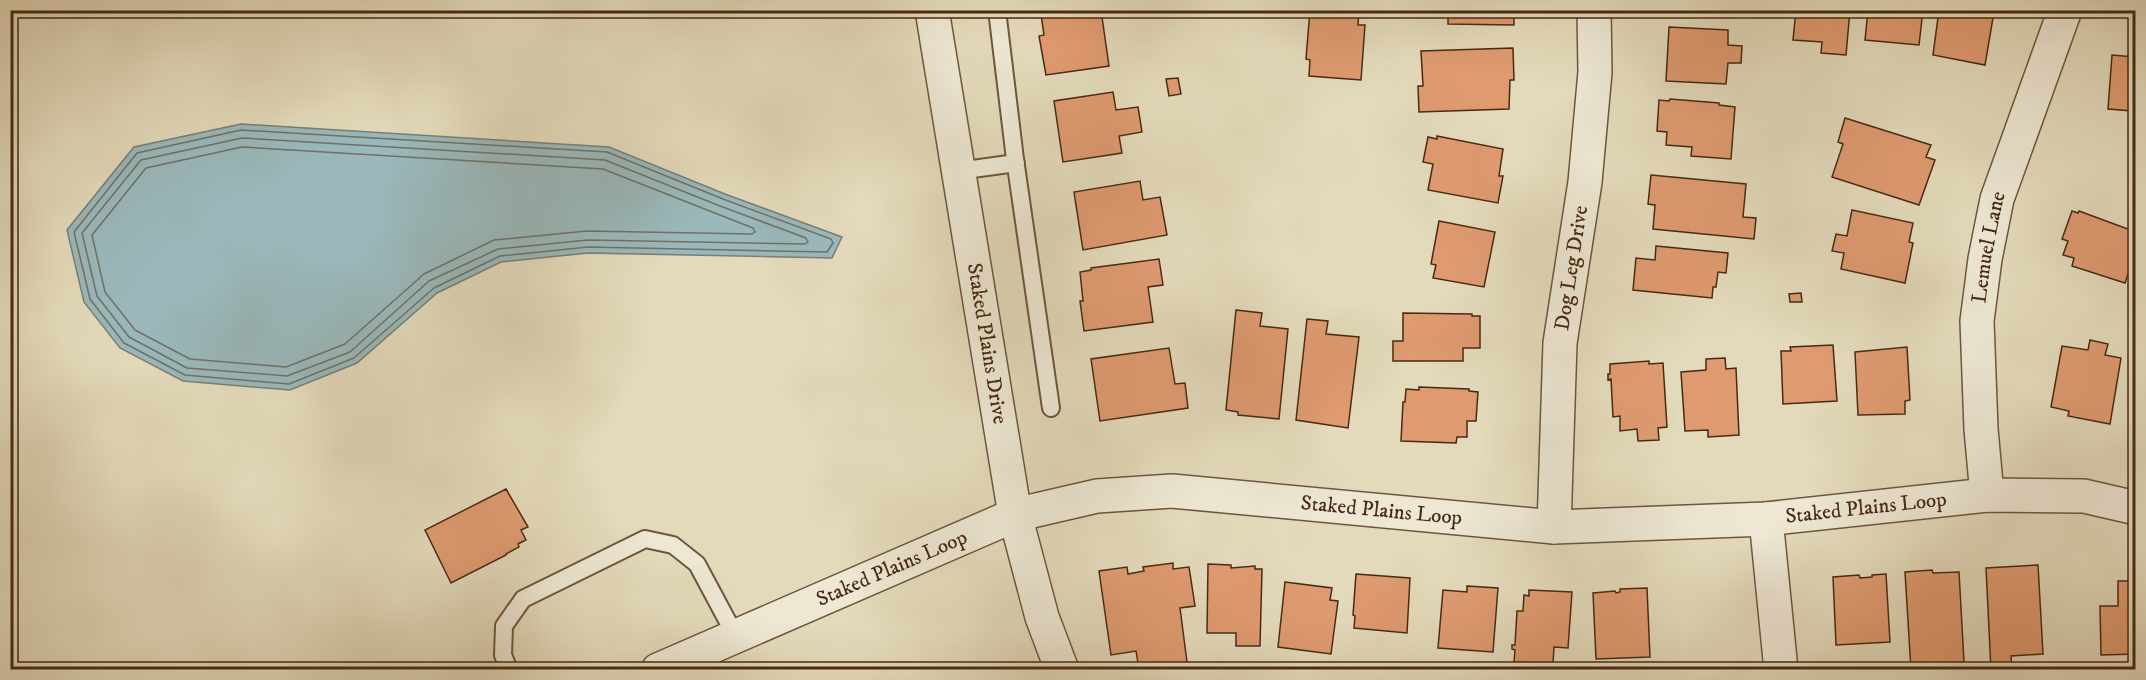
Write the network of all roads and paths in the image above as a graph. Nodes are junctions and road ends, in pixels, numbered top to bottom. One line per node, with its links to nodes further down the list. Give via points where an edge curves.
1 (932, 10): 6 (street, Staked Plains Drive)
2 (997, 10): 5 (lane)
3 (1594, 10): 12 (street, Dog Leg Drive, via 1595,72 1586,182 1560,343)
4 (2064, 10): 8 (street, Lemuel Lane, via 1997,199 1985,259 1977,321)
5 (1016, 163): 6 (lane); 7 (lane)
6 (958, 171): 10 (street, Staked Plains Drive)
7 (1051, 408)
8 (1987, 495): 9 (street, Staked Plains Loop, via 2085,496); 11 (street, Staked Plains Loop)
9 (2136, 508)
10 (1015, 515): 12 (street, Staked Plains Loop, via 1097,496 1172,491); 13 (street, Staked Plains Loop); 16 (street, Staked Plains Drive, via 1042,617)
11 (1766, 519): 12 (street, Staked Plains Loop); 17 (street)
12 (1554, 527)
13 (735, 636): 14 (lane, via 697,564 673,545 645,540 523,599 504,626 503,655); 15 (street, Staked Plains Loop)
14 (509, 669)
15 (658, 669)
16 (1062, 669)
17 (1781, 669)

